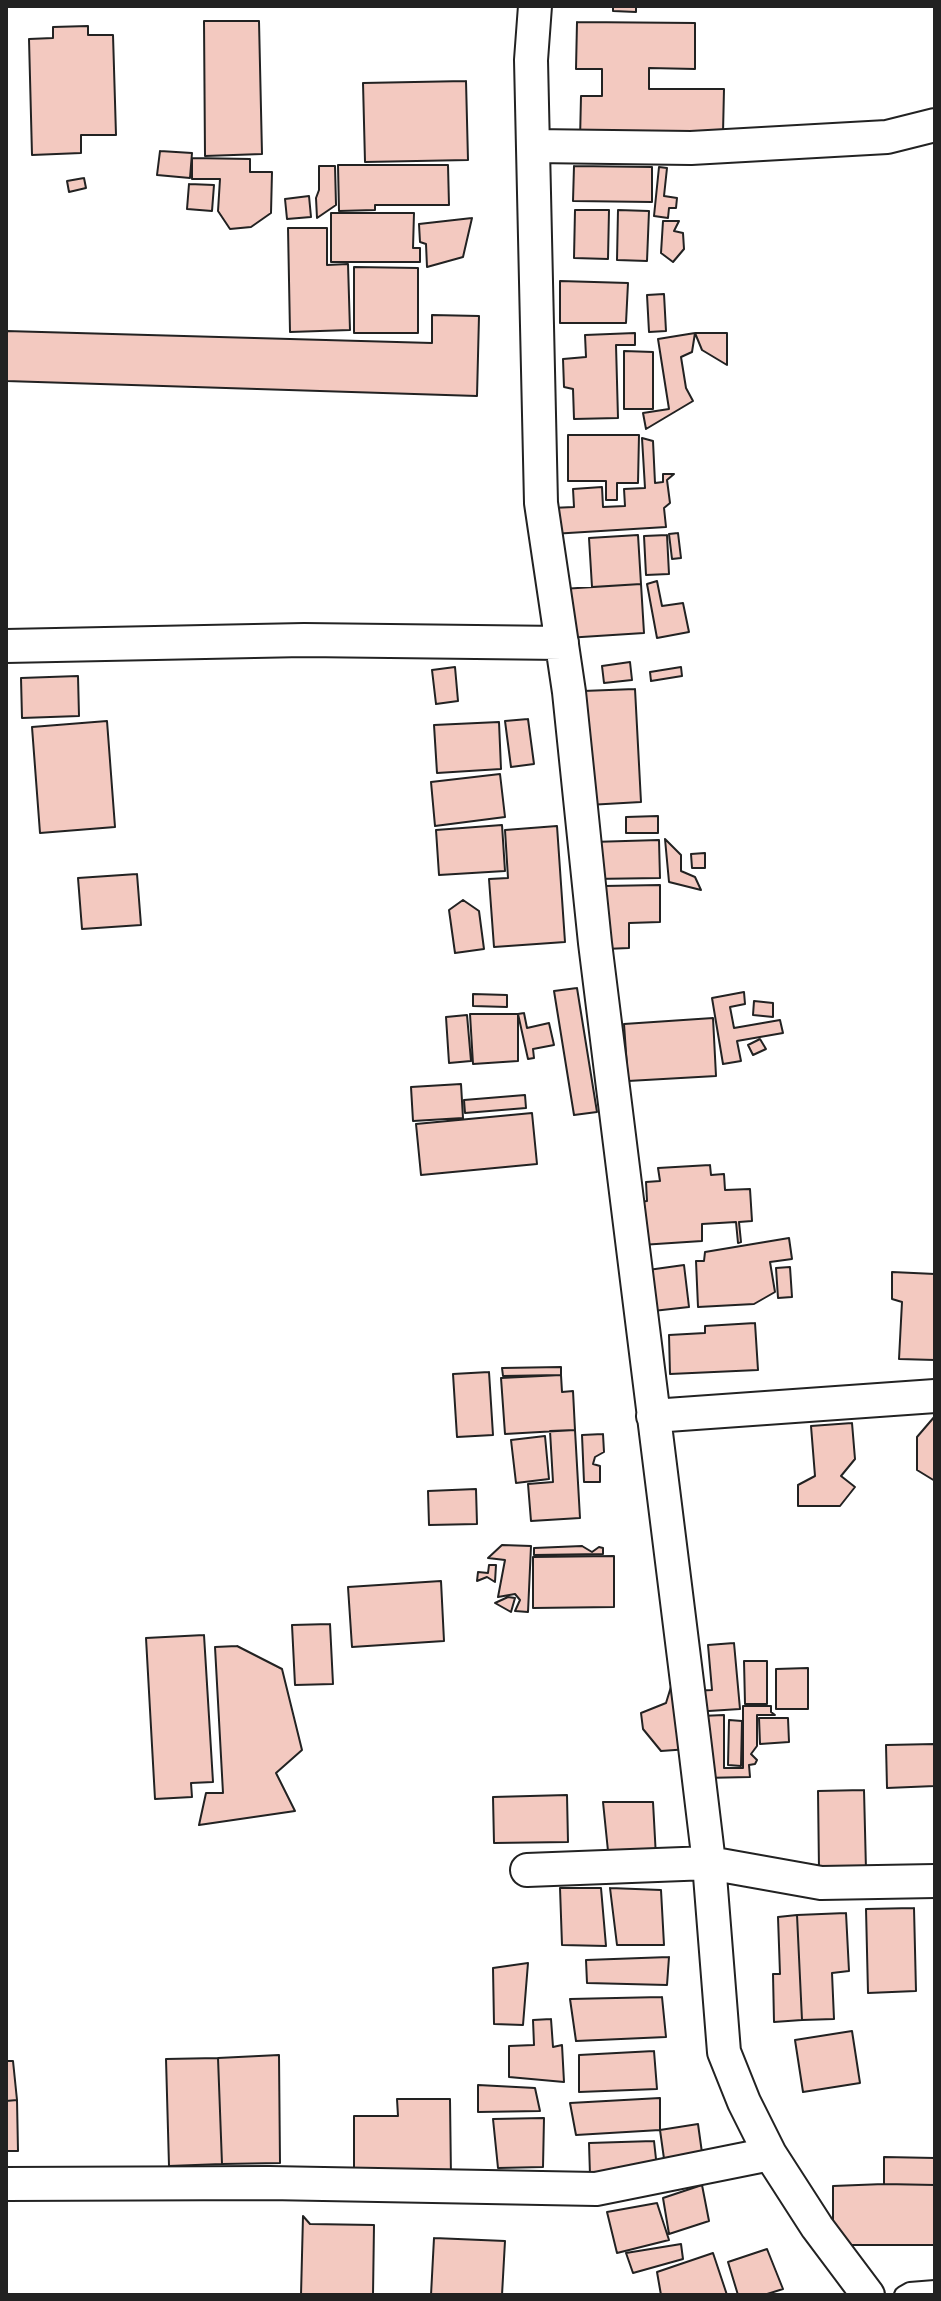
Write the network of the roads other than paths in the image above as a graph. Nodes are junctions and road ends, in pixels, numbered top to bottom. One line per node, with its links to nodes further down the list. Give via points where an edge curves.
1 (535, 6): 3 (street)
2 (935, 125): 3 (street, via 887,137 691,148)
3 (534, 146): 4 (street, via 541,503)
4 (562, 643): 5 (street, via 304,640); 7 (street)
5 (6, 646)
6 (935, 1396): 7 (street)
7 (653, 1416): 8 (street)
8 (709, 1863): 9 (street); 10 (street, via 821,1883); 11 (street, via 724,2052)
9 (527, 1870)
10 (935, 1881)
11 (770, 2154): 12 (street, via 596,2189); 14 (street)
12 (6, 2184)
13 (935, 2289): 15 (lane)
14 (868, 2295)
15 (903, 2295)

